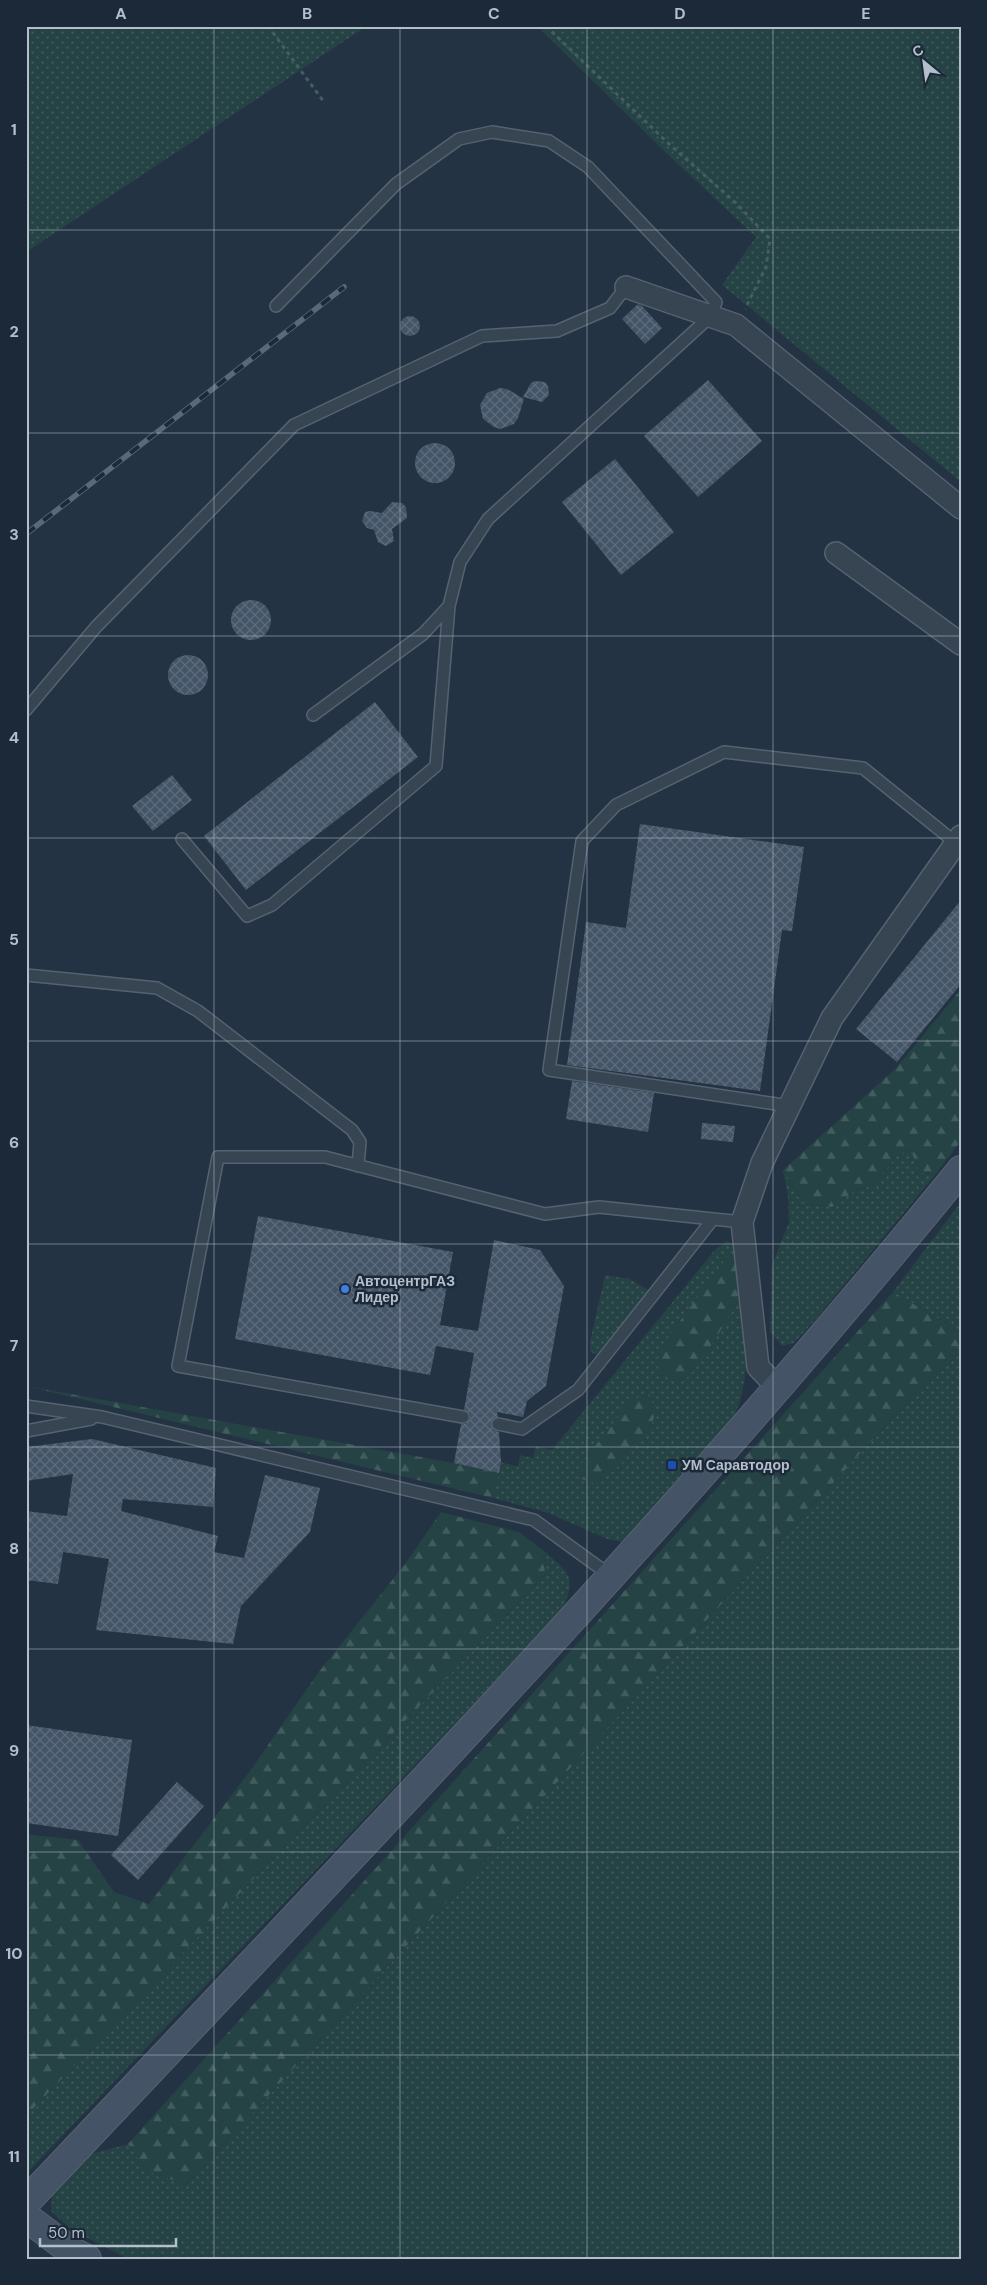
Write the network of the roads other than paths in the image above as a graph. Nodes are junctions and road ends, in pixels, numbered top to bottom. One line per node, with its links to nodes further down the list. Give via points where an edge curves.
1 (626, 287): 3 (street); 8 (lane, via 610,308 566,327 482,336 294,425 96,628)
2 (276, 306): 3 (lane, via 396,184 459,139 492,132 549,141 588,167 716,302)
3 (711, 316): 4 (street, via 736,325); 6 (lane, via 488,519 460,562)
4 (961, 508)
5 (836, 553): 7 (street)
6 (449, 606): 9 (lane, via 423,634); 10 (lane, via 436,766 272,905 247,916)
7 (961, 644)
8 (26, 710)
9 (312, 716)
10 (182, 839)
11 (958, 839): 13 (street, via 832,1018); 13 (lane, via 863,768 724,752 616,805 582,841 549,1070)
12 (26, 975): 14 (lane, via 158,988 174,997 198,1011 352,1130 360,1142)
13 (790, 1106): 17 (street, via 762,1163)
14 (358, 1166): 16 (lane, via 545,1214 599,1207); 21 (lane, via 325,1157 218,1157 178,1366)
15 (961, 1170): 18 (main road)
16 (713, 1219): 17 (lane); 22 (lane, via 578,1390 522,1429)
17 (742, 1222): 18 (street, via 758,1367)
18 (778, 1388): 24 (main road)
19 (26, 1406): 20 (lane)
20 (102, 1417): 23 (lane); 24 (lane, via 534,1520)
21 (462, 1417)
22 (498, 1424)
23 (26, 1431)
24 (611, 1576): 25 (main road)
25 (26, 2202)
26 (26, 2217): 27 (main road)
27 (87, 2259)

